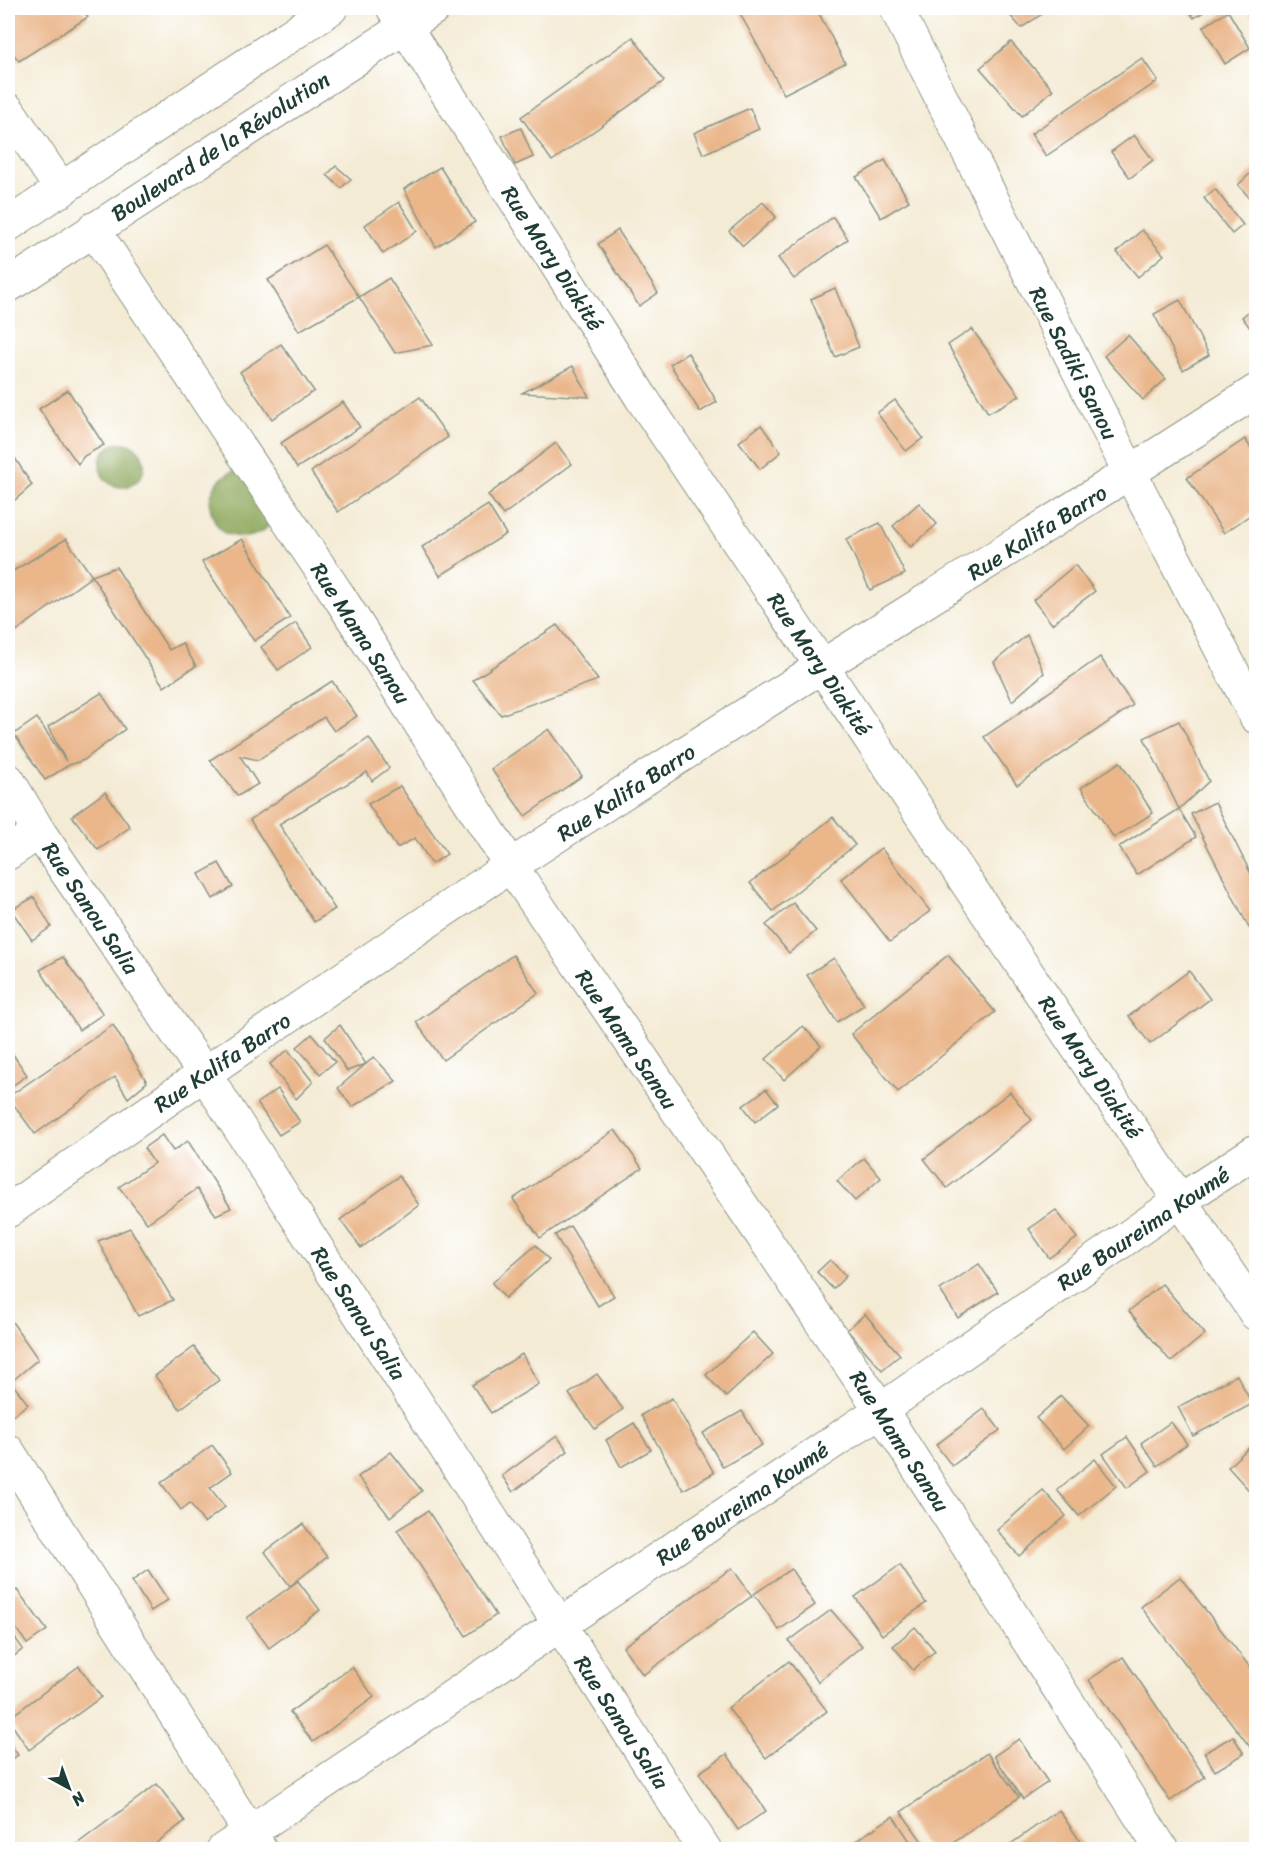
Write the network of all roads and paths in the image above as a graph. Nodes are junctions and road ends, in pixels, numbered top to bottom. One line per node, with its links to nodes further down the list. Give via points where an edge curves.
1 (331, 8): 6 (street)
2 (434, 8): 4 (street, Boulevard de la Révolution)
3 (896, 8): 11 (street, Rue Sadiki Sanou)
4 (399, 17): 8 (street, Boulevard de la Révolution); 12 (street, Rue Mory Diakité, via 641,397)
5 (8, 110): 6 (street)
6 (62, 190): 7 (street)
7 (8, 225)
8 (93, 229): 9 (street, Boulevard de la Révolution); 17 (street, Rue Mama Sanou, via 298,534)
9 (8, 286)
10 (1257, 391): 11 (street, Rue Kalifa Barro)
11 (1130, 473): 12 (street, Rue Kalifa Barro); 13 (street, Rue Sadiki Sanou)
12 (820, 666): 17 (street, Rue Kalifa Barro); 20 (street, Rue Mory Diakité)
13 (1257, 717)
14 (8, 780): 15 (street, Rue Sanou Salia)
15 (39, 832): 16 (street); 18 (street, Rue Sanou Salia)
16 (8, 853)
17 (511, 866): 18 (street, Rue Kalifa Barro); 23 (street, Rue Mama Sanou)
18 (204, 1073): 21 (street, Rue Kalifa Barro); 25 (street, Rue Sanou Salia)
19 (1257, 1151): 20 (street, Rue Boureima Koumé)
20 (1181, 1200): 22 (street, Rue Mory Diakité); 23 (street, Rue Boureima Koumé)
21 (8, 1210)
22 (1257, 1314)
23 (881, 1410): 25 (street, Rue Boureima Koumé); 28 (street, Rue Mama Sanou)
24 (8, 1451): 26 (street)
25 (559, 1625): 26 (street, Rue Boureima Koumé); 27 (street, Rue Sanou Salia)
26 (245, 1844)
27 (705, 1850)
28 (1162, 1850)

